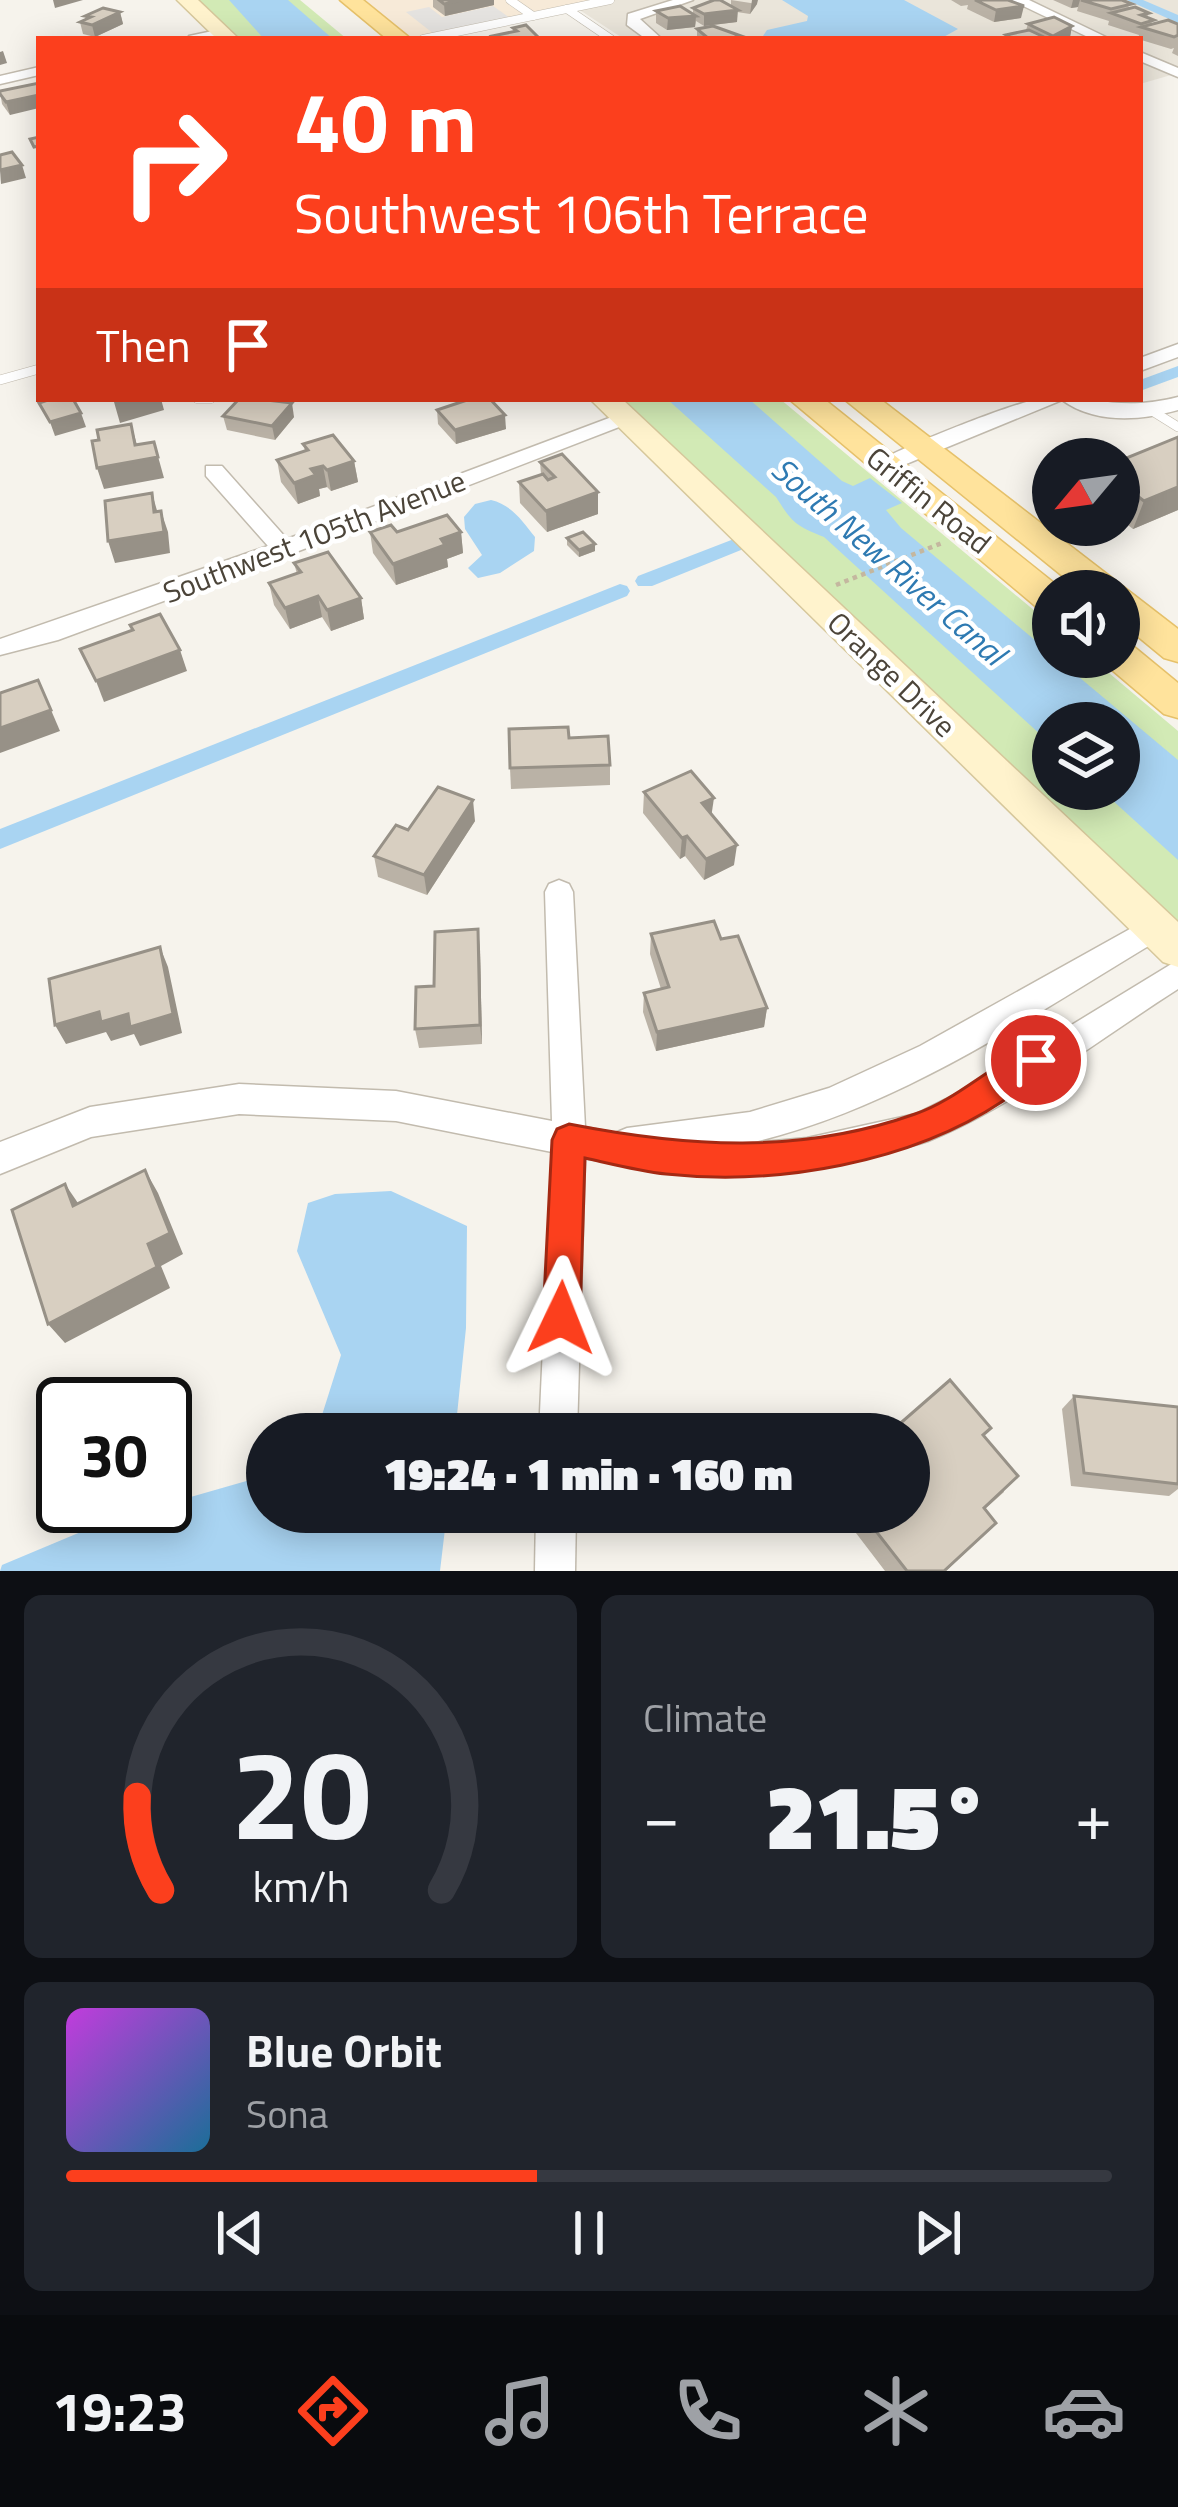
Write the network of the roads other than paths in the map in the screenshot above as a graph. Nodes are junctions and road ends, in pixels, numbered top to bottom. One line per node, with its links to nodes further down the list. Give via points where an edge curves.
1 (188, 0): 12 (street)
2 (510, 0): 8 (lane)
3 (610, 0): 6 (lane)
4 (686, 0): 16 (street, via 631,19)
5 (1018, 0): 17 (street)
6 (581, 3): 7 (lane)
7 (567, 9): 8 (lane); 15 (lane)
8 (533, 16): 10 (lane)
9 (350, 20): 13 (main road)
10 (508, 21): 11 (lane); 14 (lane)
11 (518, 28)
12 (225, 36)
13 (392, 36)
14 (436, 36)
15 (607, 36)
16 (651, 36)
17 (1096, 36)
18 (1143, 57): 20 (street)
19 (36, 72): 21 (street)
20 (1178, 73)
21 (0, 80)
22 (1178, 350): 23 (street)
23 (1143, 364)
24 (36, 370): 25 (lane)
25 (0, 380)
26 (809, 402): 35 (main road, Griffin Road)
27 (864, 402): 34 (main road, Griffin Road)
28 (1044, 402): 34 (street)
29 (1079, 402): 32 (street, via 1106,412)
30 (1178, 403): 32 (street)
31 (615, 409): 37 (street, Southwest 105th Avenue); 46 (street, Orange Drive)
32 (1154, 412): 33 (lane)
33 (1178, 427)
34 (924, 448): 35 (street); 38 (main road, Griffin Road)
35 (886, 464): 39 (main road, Griffin Road)
36 (214, 470): 37 (street)
37 (283, 549): 41 (street, Southwest 105th Avenue)
38 (1078, 570)
39 (1032, 584)
40 (1140, 619): 42 (main road)
41 (0, 647)
42 (1178, 649)
43 (1140, 673): 44 (main road)
44 (1178, 704)
45 (559, 892): 48 (street)
46 (1167, 938): 49 (street, via 788,1118)
47 (1178, 973): 49 (street, via 921,1128 807,1154 716,1161)
48 (569, 1140): 49 (street); 50 (street, via 396,1106 238,1099 90,1122); 51 (street)
49 (605, 1145)
50 (0, 1158)
51 (559, 1413)
52 (556, 1533): 53 (street)
53 (555, 1571)

